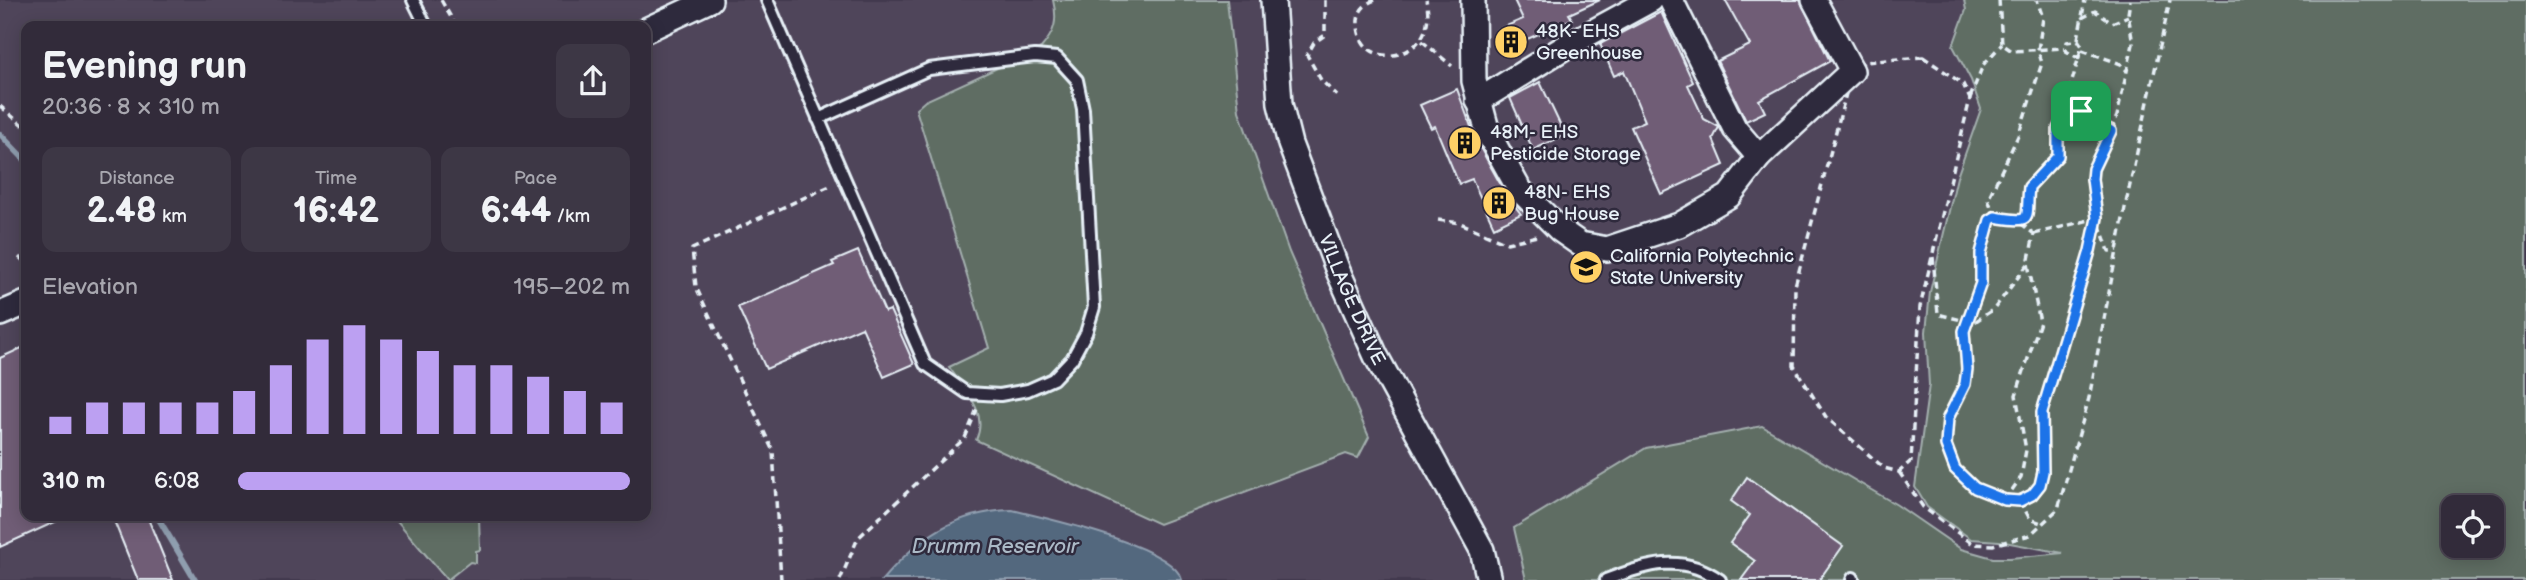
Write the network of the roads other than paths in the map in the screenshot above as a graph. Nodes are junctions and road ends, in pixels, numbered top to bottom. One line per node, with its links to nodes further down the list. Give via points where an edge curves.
1 (412, 0): 9 (lane)
2 (710, 0): 10 (street)
3 (767, 0): 12 (lane)
4 (1273, 0): 16 (street, VILLAGE DRIVE, via 1280,104 1295,156 1376,356 1482,551)
5 (1472, 0): 11 (street)
6 (1651, 0): 11 (street)
7 (1671, 0): 13 (street, via 1735,129)
8 (1814, 0): 13 (street, via 1852,71)
9 (423, 21)
10 (651, 28)
11 (1476, 91): 13 (street, via 1488,133 1519,189 1580,244 1607,249 1679,225 1729,196)
12 (818, 119): 12 (lane, via 929,69 1035,56 1056,58 1077,80 1083,108 1094,307 1072,359 1053,379 1028,390 984,395 968,393 925,364)
13 (1759, 157)
14 (21, 305): 15 (street)
15 (0, 314)
16 (1489, 580)
17 (1606, 580): 18 (lane, via 1631,570 1683,562)
18 (1720, 580)

